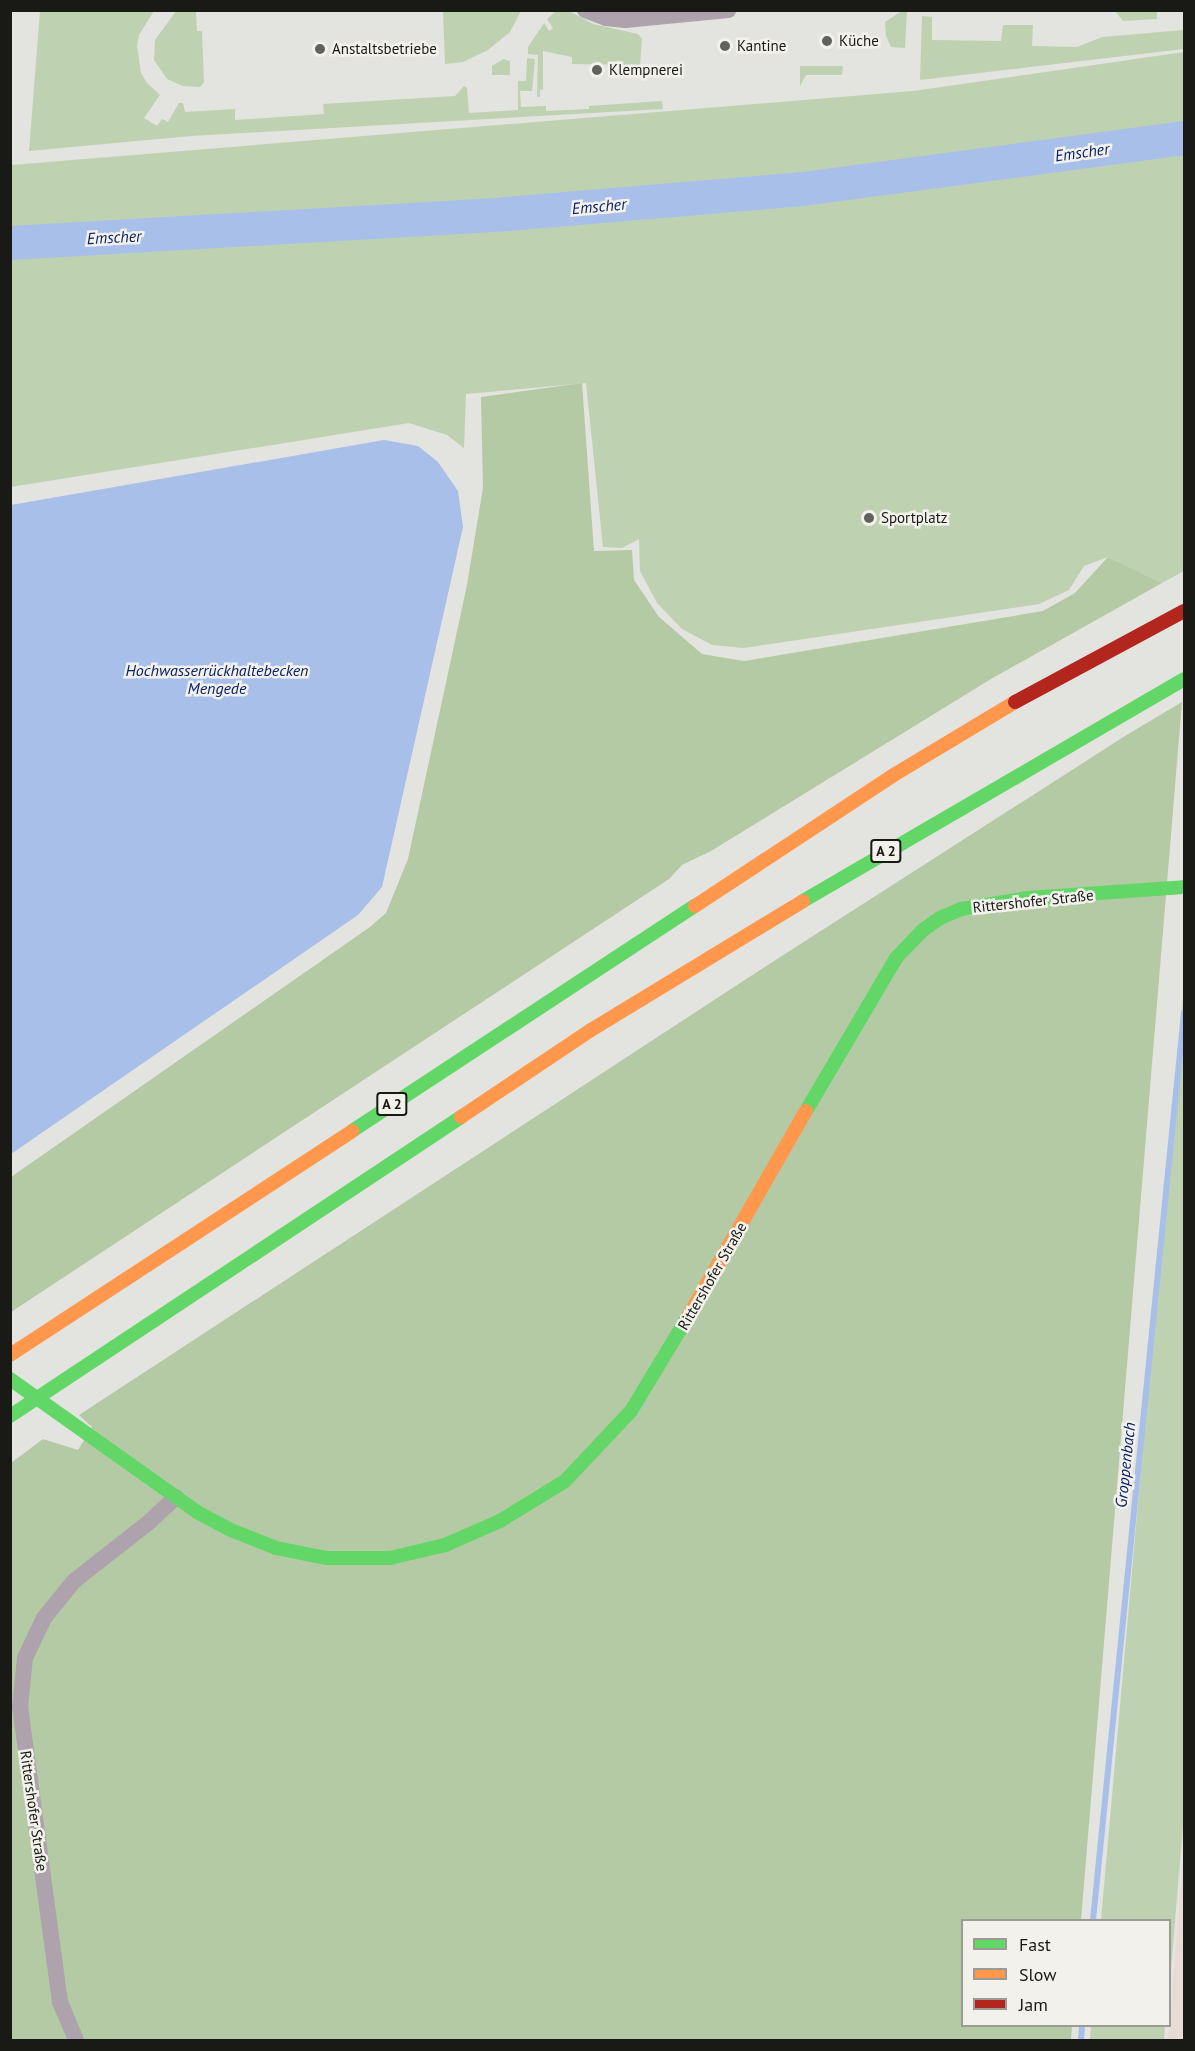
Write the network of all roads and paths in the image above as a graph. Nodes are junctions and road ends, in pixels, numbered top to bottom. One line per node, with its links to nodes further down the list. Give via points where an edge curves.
1 (585, 10): 2 (street, via 625,20)
2 (729, 10)
3 (1185, 611): 6 (main road, A 2, via 1030,693 892,776)
4 (1185, 679): 7 (main road, A 2, via 848,873 591,1030)
5 (1185, 887): 11 (main road, Rittershofer Straße, via 1028,898 961,909 923,930 896,957 876,989 632,1411 565,1480 509,1515 445,1545 390,1558 327,1558 265,1544 231,1530)
6 (10, 1355)
7 (105, 1355): 9 (main road, A 2); 10 (main road)
8 (10, 1379): 11 (main road, Rittershofer Straße)
9 (10, 1416)
10 (19, 1428)
11 (176, 1497): 12 (street, Rittershofer Straße, via 74,1581 44,1618 26,1658 20,1707 60,2002)
12 (76, 2040)

